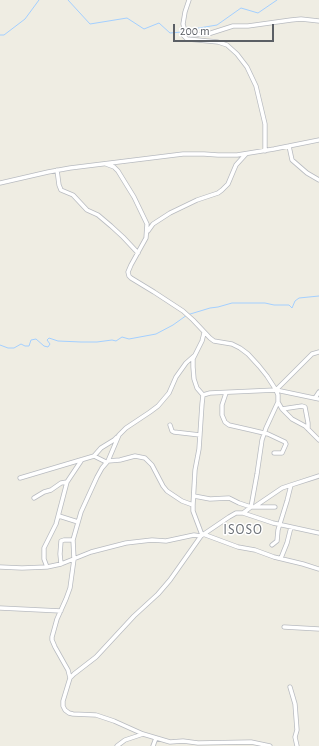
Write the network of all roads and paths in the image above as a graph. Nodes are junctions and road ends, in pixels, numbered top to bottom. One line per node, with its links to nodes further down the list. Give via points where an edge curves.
1 (190, 0): 3 (street, via 183,21)
2 (319, 21): 3 (street, via 297,19 233,26 196,35)
3 (185, 31): 6 (street, via 183,35 187,39 227,45 247,67 256,86 265,124)
4 (319, 140): 5 (street)
5 (289, 146): 6 (street); 10 (street, via 293,161)
6 (264, 150): 7 (street)
7 (247, 154): 8 (street, via 183,154); 12 (street, via 236,165 228,184 222,190 170,213 153,224)
8 (106, 164): 9 (street); 12 (street, via 117,169 134,197 147,224)
9 (57, 170): 11 (street); 13 (street, via 61,190 73,195 87,210 118,232)
10 (319, 180)
11 (0, 183)
12 (147, 234): 13 (street)
13 (138, 253): 14 (street, via 130,265 129,276 183,311)
14 (204, 333): 16 (street); 17 (street, via 214,341 236,346 248,354)
15 (319, 352): 17 (street, via 312,354)
16 (195, 355): 20 (street, via 194,379); 27 (street, via 186,362 169,393 158,406)
17 (276, 390): 18 (street); 21 (street); 22 (street)
18 (226, 392): 20 (street); 26 (street, via 222,405 225,422)
19 (319, 392): 21 (street)
20 (203, 395): 28 (street)
21 (317, 398)
22 (278, 402): 23 (street); 26 (street)
23 (282, 409): 25 (street); 25 (street, via 305,407)
24 (170, 425): 28 (street, via 174,432)
25 (308, 429): 29 (street)
26 (264, 434): 30 (street, via 285,442 282,453); 41 (street)
27 (119, 435): 31 (street); 33 (street)
28 (200, 435): 38 (street)
29 (319, 440)
30 (274, 453)
31 (94, 456): 32 (street); 33 (street)
32 (81, 461): 35 (street); 36 (street)
33 (107, 461): 40 (street, via 135,456 145,458 152,465 167,492); 45 (street, via 90,491)
34 (319, 476): 37 (street)
35 (20, 478)
36 (67, 482): 39 (street); 44 (street)
37 (291, 485): 41 (street); 46 (street)
38 (194, 496): 40 (street); 41 (street, via 229,498)
39 (34, 498)
40 (193, 505): 49 (street)
41 (252, 507): 42 (street); 43 (street)
42 (275, 507)
43 (243, 513): 46 (street); 49 (street, via 230,516)
44 (59, 516): 45 (street); 56 (street, via 44,548)
45 (78, 522): 50 (street)
46 (280, 525): 47 (street); 51 (street, via 277,541)
47 (291, 527): 48 (street); 52 (street)
48 (319, 532)
49 (202, 535): 52 (street); 53 (street, via 166,541 126,543); 62 (street, via 158,594 96,657)
50 (73, 540): 53 (street); 54 (street, via 61,541)
51 (272, 545)
52 (281, 558): 57 (street)
53 (74, 559): 54 (street); 59 (street, via 70,588)
54 (61, 564): 56 (street)
55 (0, 567): 56 (street)
56 (47, 567)
57 (319, 569)
58 (0, 608): 59 (street)
59 (62, 611): 62 (street, via 52,640)
60 (284, 627): 61 (street)
61 (319, 629)
62 (70, 678): 64 (street, via 63,701 65,710 73,714 103,717)
63 (290, 687): 70 (street, via 295,704)
64 (143, 734): 65 (street); 67 (street, via 125,740)
65 (156, 738): 66 (street, via 170,742 250,742); 68 (street)
66 (261, 745): 69 (street)
67 (117, 746)
68 (153, 746)
69 (270, 746)
70 (297, 746)

